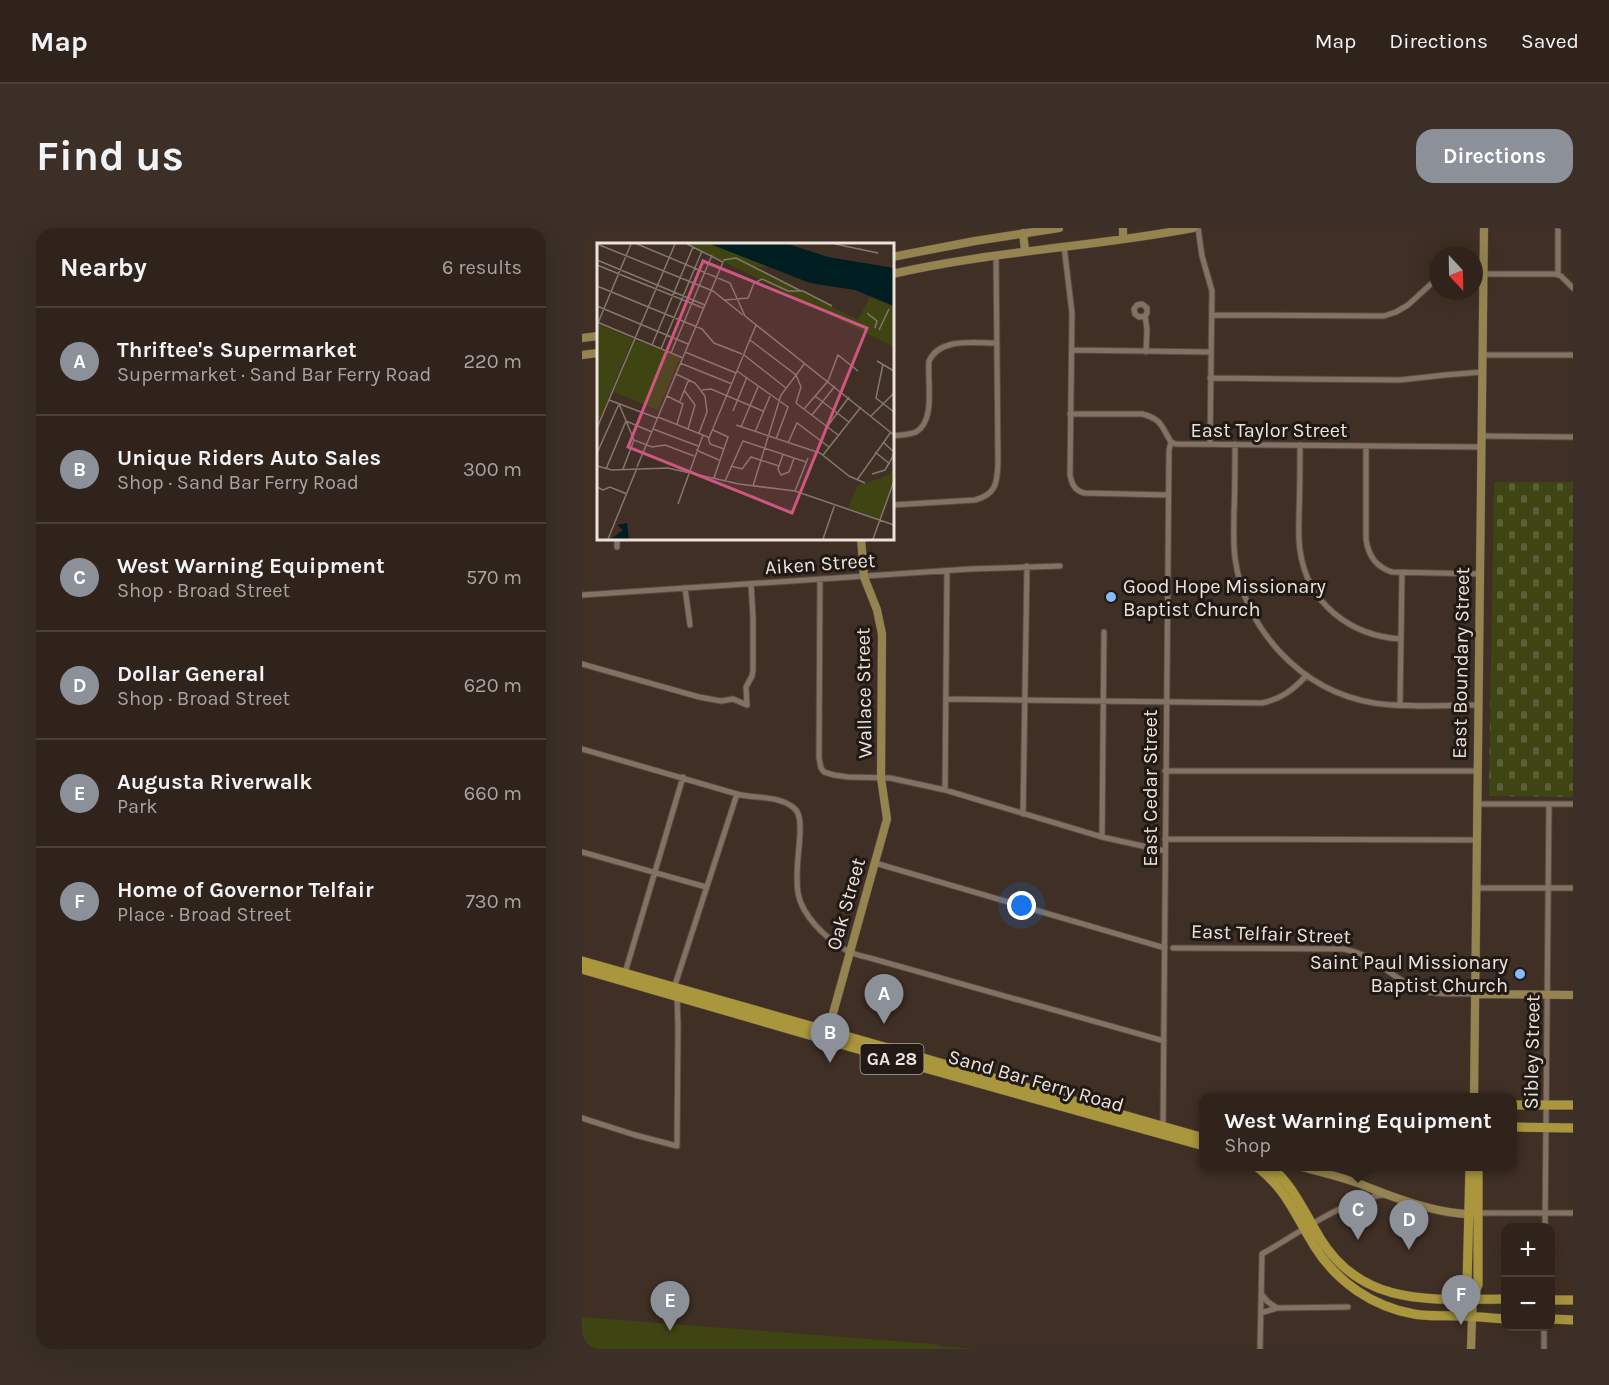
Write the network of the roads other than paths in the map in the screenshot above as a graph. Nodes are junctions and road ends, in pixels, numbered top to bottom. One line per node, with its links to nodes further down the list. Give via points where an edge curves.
1 (1059, 228): 7 (main road)
2 (1123, 228): 8 (main road)
3 (1193, 228): 8 (main road)
4 (1198, 228): 20 (street, via 1212,291)
5 (1484, 228): 16 (main road, East Boundary Street)
6 (1558, 228): 17 (street)
7 (1023, 233): 9 (main road); 11 (main road)
8 (1123, 239): 10 (main road)
9 (975, 241): 13 (main road); 14 (main road)
10 (1064, 246): 11 (main road); 25 (street, via 1072,309)
11 (1025, 250): 12 (main road)
12 (996, 255): 14 (main road); 24 (street)
13 (894, 257)
14 (978, 257): 15 (main road)
15 (894, 274)
16 (1484, 274): 17 (street); 30 (main road, East Boundary Street)
17 (1558, 275): 19 (street)
18 (1429, 286): 20 (street, via 1403,309 1384,316)
19 (1573, 288)
20 (1212, 315): 28 (street)
21 (1144, 316): 27 (street)
22 (597, 336): 23 (main road)
23 (582, 338)
24 (997, 343): 35 (street, via 959,343 938,350 929,362 926,423 913,433); 45 (street, via 998,476 992,491 975,500)
25 (1072, 350): 27 (street); 34 (street)
26 (597, 352): 29 (main road)
27 (1146, 352): 28 (street)
28 (1211, 352): 33 (street)
29 (582, 355)
30 (1483, 355): 31 (street); 32 (main road, East Boundary Street)
31 (1573, 355)
32 (1483, 372): 33 (street, via 1400,380); 36 (main road, East Boundary Street)
33 (1210, 378): 39 (street)
34 (1070, 414): 38 (street, East Taylor Street, via 1152,416 1162,424); 44 (street, via 1071,475 1076,489 1084,493)
35 (894, 436)
36 (1482, 436): 37 (street); 43 (main road, East Boundary Street)
37 (1573, 437)
38 (1171, 442): 39 (street, East Taylor Street); 44 (street, East Cedar Street)
39 (1210, 444): 40 (street, East Taylor Street)
40 (1235, 444): 41 (street, East Taylor Street); 63 (street, via 1234,538 1240,582 1251,612 1265,634)
41 (1300, 445): 42 (street, East Taylor Street); 61 (street, via 1300,551 1312,586 1322,601 1350,625 1381,637)
42 (1366, 446): 43 (street, East Taylor Street); 52 (street, via 1367,546 1381,567)
43 (1482, 447): 53 (main road, East Boundary Street)
44 (1168, 495): 67 (street, East Cedar Street)
45 (894, 506)
46 (617, 540): 48 (street)
47 (861, 540): 54 (main road, Wallace Street)
48 (617, 547)
49 (1027, 566): 50 (street, Aiken Street); 51 (street, Aiken Street); 65 (street)
50 (1060, 566)
51 (946, 570): 54 (street, Aiken Street); 64 (street)
52 (1402, 573): 53 (street); 61 (street)
53 (1480, 574): 69 (main road, East Boundary Street)
54 (864, 577): 55 (street, Aiken Street); 74 (main road, Wallace Street, via 882,634)
55 (820, 579): 56 (street, Aiken Street); 74 (street, via 819,762 822,770 839,777)
56 (751, 584): 57 (street, Aiken Street); 62 (street, via 753,670 746,687 747,705 733,699 699,697)
57 (685, 588): 58 (street, Aiken Street); 59 (street)
58 (582, 595)
59 (690, 625)
60 (1104, 632): 66 (street)
61 (1401, 639): 68 (street)
62 (582, 664)
63 (1306, 676): 67 (street, via 1278,699 1262,703); 68 (street, via 1358,699)
64 (946, 699): 65 (street); 75 (street)
65 (1024, 700): 66 (street); 80 (street)
66 (1103, 701): 67 (street); 81 (street)
67 (1166, 702): 71 (street, East Cedar Street)
68 (1400, 704): 69 (street)
69 (1479, 705): 72 (main road, East Boundary Street)
70 (582, 750): 73 (street)
71 (1165, 771): 72 (street); 82 (street, East Cedar Street)
72 (1477, 771): 77 (main road, East Boundary Street)
73 (683, 777): 76 (street); 87 (street)
74 (881, 778): 75 (street); 86 (main road, Oak Street, via 887,819)
75 (945, 790): 80 (street)
76 (737, 794): 88 (street); 94 (street, via 781,801 797,812 799,898 813,922)
77 (1478, 804): 78 (street); 83 (main road, East Boundary Street)
78 (1549, 804): 79 (street); 90 (street, Sibley Street)
79 (1573, 804)
80 (1023, 814): 81 (street)
81 (1102, 837): 84 (street)
82 (1165, 839): 83 (street); 84 (street, East Cedar Street)
83 (1477, 840): 89 (main road, East Boundary Street)
84 (1165, 851): 92 (street, East Cedar Street)
85 (582, 852): 87 (street)
86 (875, 863): 92 (street); 94 (main road, Oak Street)
87 (655, 872): 88 (street); 97 (street)
88 (706, 887): 98 (street)
89 (1476, 888): 90 (street); 99 (main road, East Boundary Street)
90 (1548, 888): 91 (street); 100 (street, Sibley Street)
91 (1573, 888)
92 (1165, 948): 103 (street, East Cedar Street)
93 (1173, 948): 99 (street, East Telfair Street, via 1343,949 1372,959 1421,990)
94 (850, 952): 102 (main road, Oak Street); 103 (street)
95 (582, 962): 97 (main road, Sand Bar Ferry Road / GA 28)
96 (582, 969): 97 (main road, Sand Bar Ferry Road / GA 28)
97 (624, 977): 98 (main road, Sand Bar Ferry Road / GA 28)
98 (676, 992): 102 (main road, Sand Bar Ferry Road / GA 28); 108 (street, via 677,1146)
99 (1475, 994): 100 (main road, East Telfair Street); 104 (main road, East Boundary Street)
100 (1547, 995): 101 (main road, East Telfair Street); 106 (street, Sibley Street)
101 (1573, 995)
102 (827, 1035): 112 (main road, Sand Bar Ferry Road / GA 28)
103 (1164, 1041): 112 (street, East Cedar Street)
104 (1474, 1093)
105 (1517, 1105): 106 (main road)
106 (1546, 1105): 107 (main road); 110 (street, Sibley Street)
107 (1573, 1106)
108 (582, 1119)
109 (1517, 1127): 110 (main road)
110 (1546, 1127): 111 (main road); 121 (street, Sibley Street)
111 (1573, 1128)
112 (1162, 1131): 113 (main road, Sand Bar Ferry Road / GA 28); 114 (main road, Sand Bar Ferry Road / GA 28)
113 (1199, 1137)
114 (1199, 1145)
115 (1261, 1171): 125 (main road, via 1277,1184)
116 (1274, 1171): 125 (main road, via 1290,1187)
117 (1313, 1171): 120 (main road)
118 (1470, 1171): 123 (main road)
119 (1478, 1171): 123 (main road)
120 (1385, 1195): 123 (main road, via 1452,1213); 125 (street, via 1360,1200)
121 (1545, 1213): 122 (street); 123 (street); 124 (street, Sibley Street)
122 (1573, 1213)
123 (1473, 1214): 128 (main road, via 1478,1285)
124 (1545, 1223)
125 (1309, 1227): 126 (street, via 1262,1254); 128 (main road, via 1338,1261 1390,1294 1427,1300); 134 (main road, via 1315,1247 1327,1263 1346,1283 1380,1304 1414,1314)
126 (1261, 1294): 132 (street); 133 (street)
127 (1501, 1299): 128 (main road)
128 (1472, 1300): 134 (main road)
129 (1555, 1300): 130 (main road)
130 (1573, 1300)
131 (1348, 1307): 132 (street)
132 (1277, 1308): 133 (street)
133 (1261, 1313): 139 (street)
134 (1472, 1317): 135 (main road); 140 (main road)
135 (1501, 1319)
136 (1555, 1319): 137 (main road)
137 (1573, 1320)
138 (1544, 1331): 141 (street)
139 (1260, 1349)
140 (1471, 1349)
141 (1544, 1349)

